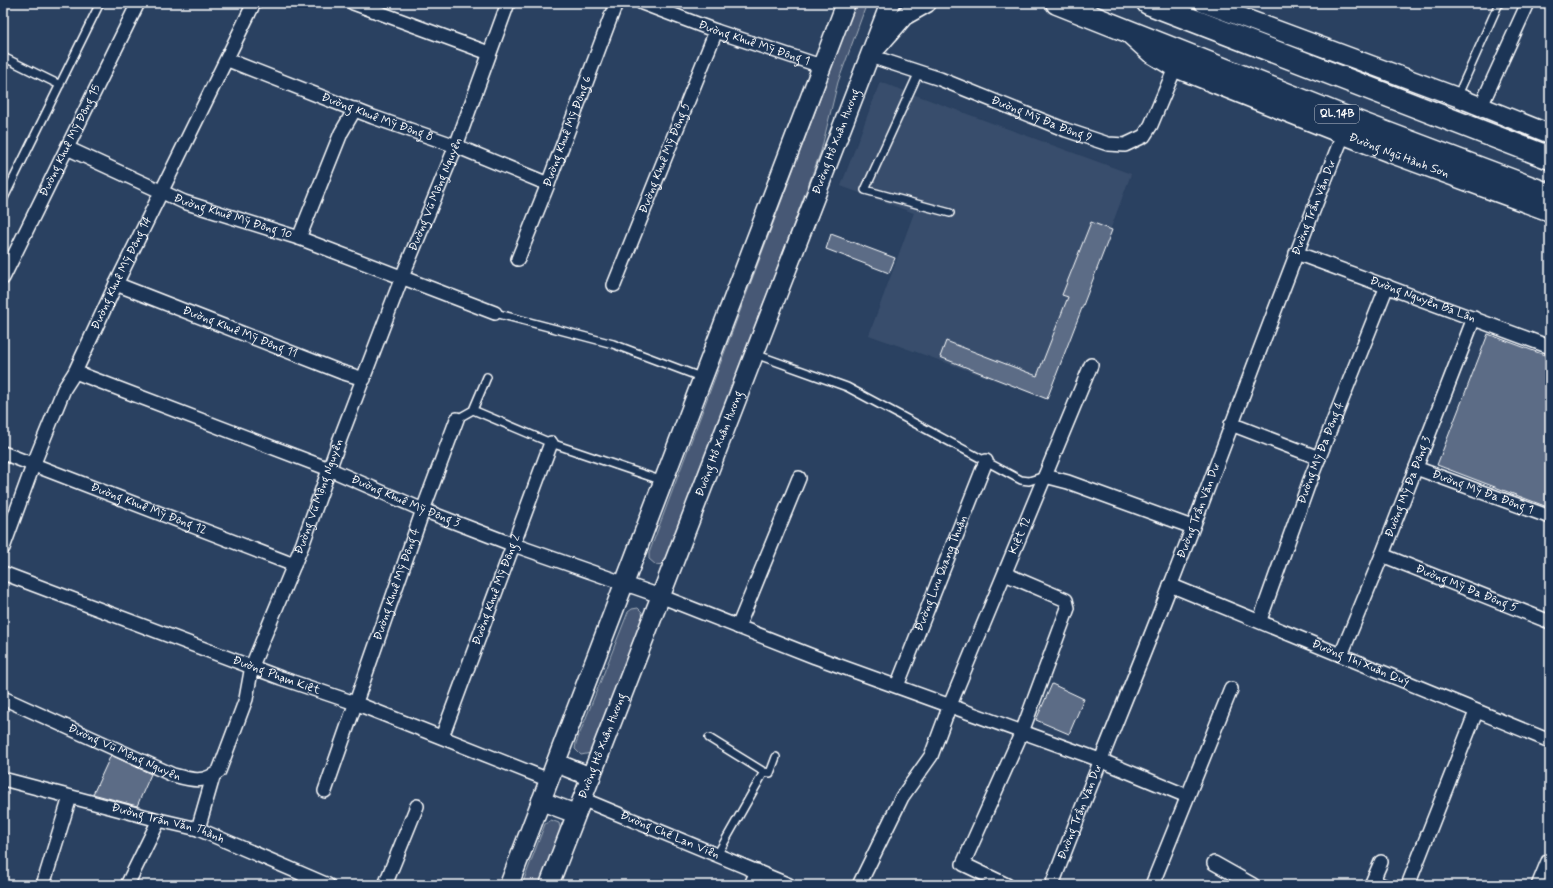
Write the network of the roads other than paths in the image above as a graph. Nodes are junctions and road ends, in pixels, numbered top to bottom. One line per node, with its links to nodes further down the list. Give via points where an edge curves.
1 (100, 3): 29 (lane)
2 (138, 3): 36 (street, Đường Khuê Mỹ Đông 15)
3 (254, 3): 25 (street, Đường Khuê Mỹ Đông 14)
4 (353, 3): 22 (street)
5 (508, 3): 22 (street, Đường Vũ Mộng Nguyên)
6 (616, 3): 38 (street, Đường Khuê Mỹ Đông 6)
7 (642, 3): 20 (street, Đường Khuê Mỹ Đông 1)
8 (834, 3): 18 (main road)
9 (846, 3): 18 (main road)
10 (890, 3): 23 (main road, Đường Hồ Xuân Hương)
11 (927, 3): 23 (main road, via 904,16)
12 (1057, 3): 17 (highway, Đường Ngũ Hành Sơn / QL.14B)
13 (1148, 3): 21 (highway)
14 (1204, 3): 19 (main road)
15 (1499, 3): 30 (lane)
16 (1528, 3): 31 (street)
17 (1125, 29): 27 (main road, Đường Ngũ Hành Sơn, via 1150,53); 40 (highway, Đường Ngũ Hành Sơn / QL.14B, via 1349,119)
18 (835, 30): 26 (main road)
19 (1277, 30): 21 (main road); 30 (main road)
20 (716, 31): 26 (street, Đường Khuê Mỹ Đông 1); 50 (street, Đường Khuê Mỹ Đông 5)
21 (1270, 51): 37 (highway)
22 (489, 53): 35 (street, Đường Vũ Mộng Nguyên)
23 (870, 56): 28 (street, Đường Mỹ Đa Đông 9); 55 (main road, Đường Hồ Xuân Hương)
24 (3, 57): 29 (lane)
25 (228, 60): 32 (street, Đường Khuê Mỹ Đông 8); 39 (street, Đường Khuê Mỹ Đông 14)
26 (821, 66): 59 (main road)
27 (1175, 68): 28 (street, Đường Mỹ Đa Đông 9, via 1144,136 1124,145 1108,144 1066,130); 34 (main road, Đường Ngũ Hành Sơn)
28 (919, 72): 43 (lane, via 865,190)
29 (60, 85): 41 (lane)
30 (1457, 97): 31 (main road)
31 (1481, 106): 33 (main road)
32 (355, 109): 35 (street, Đường Khuê Mỹ Đông 8); 44 (street, via 341,133)
33 (1550, 134)
34 (1343, 135): 42 (main road, Đường Ngũ Hành Sơn); 45 (street, Đường Trần Văn Dư)
35 (456, 146): 38 (street, Đường Khuê Mỹ Đông 8); 47 (street, Đường Vũ Mộng Nguyên)
36 (67, 148): 39 (street, Đường Khuê Mỹ Đông 10); 48 (street, Đường Khuê Mỹ Đông 15)
37 (1550, 158)
38 (548, 184): 46 (street, Đường Khuê Mỹ Đông 6)
39 (161, 193): 44 (street, Đường Khuê Mỹ Đông 10); 49 (street, Đường Khuê Mỹ Đông 14)
40 (1550, 195)
41 (3, 200)
42 (1550, 212)
43 (950, 213)
44 (299, 238): 47 (street, Đường Khuê Mỹ Đông 10)
45 (1296, 253): 51 (street, Đường Nguyễn Bá Lân); 63 (street, Đường Trần Văn Dư)
46 (518, 259)
47 (402, 277): 52 (street, Đường Khuê Mỹ Đông 10); 60 (street, Đường Vũ Mộng Nguyên)
48 (3, 278)
49 (116, 284): 57 (street, Đường Khuê Mỹ Đông 14); 60 (street, Đường Khuê Mỹ Đông 11)
50 (614, 285)
51 (1387, 286): 53 (street, Đường Nguyễn Bá Lân); 66 (street, Đường Mỹ Đa Đông 4)
52 (496, 313): 59 (lane, via 613,344)
53 (1474, 318): 54 (street, Đường Nguyễn Bá Lân); 69 (street, Đường Mỹ Đa Đông 3)
54 (1550, 347)
55 (754, 353): 67 (lane, via 847,386); 85 (main road, Đường Hồ Xuân Hương)
56 (1091, 365): 71 (street, Kiệt 12)
57 (75, 372): 68 (street, Đường Khuê Mỹ Đông 14, via 64,389); 70 (street, Đường Khuê Mỹ Đông 3)
58 (488, 378): 61 (lane)
59 (703, 378): 73 (main road)
60 (364, 379): 70 (street, Đường Vũ Mộng Nguyên)
61 (473, 410): 62 (lane); 64 (lane)
62 (457, 419): 74 (street, Đường Khuê Mỹ Đông 4)
63 (1232, 424): 66 (street); 76 (street, Đường Trần Văn Dư)
64 (551, 444): 73 (lane); 77 (street, Đường Khuê Mỹ Đông 2)
65 (3, 452): 68 (street, Đường Khuê Mỹ Đông 12)
66 (1319, 458): 86 (street, Đường Mỹ Đa Đông 4)
67 (986, 461): 71 (lane, via 1021,480 1029,481); 91 (street, Đường Lưu Quang Thuận)
68 (34, 463): 78 (street, Đường Khuê Mỹ Đông 14); 80 (street, Đường Khuê Mỹ Đông 12)
69 (1416, 468): 75 (street, Đường Mỹ Đa Đông 1); 79 (street, Đường Mỹ Đa Đông 3)
70 (329, 469): 74 (street, Đường Khuê Mỹ Đông 3); 80 (street, Đường Vũ Mộng Nguyên)
71 (1045, 476): 76 (street); 82 (street, Kiệt 12)
72 (799, 478): 88 (street)
73 (663, 481): 83 (main road)
74 (423, 510): 77 (street, Đường Khuê Mỹ Đông 3); 94 (street, Đường Khuê Mỹ Đông 4)
75 (1550, 517)
76 (1192, 527): 84 (street, Đường Trần Văn Dư)
77 (514, 545): 83 (street, Đường Khuê Mỹ Đông 3); 98 (street, Đường Khuê Mỹ Đông 2)
78 (3, 548)
79 (1382, 555): 87 (street, Đường Mỹ Đa Đông 5); 89 (street, Đường Mỹ Đa Đông 3)
80 (294, 565): 90 (street, Đường Vũ Mộng Nguyên)
81 (3, 573): 90 (street, Đường Phạm Kiệt)
82 (1004, 574): 95 (street, Kiệt 12); 97 (street, via 1066,600 1068,604)
83 (624, 584): 85 (street, Đường Khuê Mỹ Đông 3); 103 (main road)
84 (1170, 585): 86 (street, Đường Thị Xuân Quý); 102 (street, Đường Trần Văn Dư)
85 (660, 596): 88 (street); 106 (main road, Đường Hồ Xuân Hương)
86 (1260, 620): 89 (street, Đường Thị Xuân Quý)
87 (1550, 622)
88 (738, 627): 91 (street)
89 (1341, 655): 96 (street, Đường Thị Xuân Quý)
90 (252, 666): 94 (street, Đường Phạm Kiệt); 105 (street, Đường Vũ Mộng Nguyên, via 246,699 224,763)
91 (897, 686): 95 (street)
92 (1231, 689): 109 (street)
93 (3, 698): 105 (street, Đường Vũ Mộng Nguyên, via 173,775 193,781)
94 (355, 703): 98 (street, Đường Phạm Kiệt); 108 (street, Đường Khuê Mỹ Đông 4)
95 (950, 705): 97 (street); 131 (street, via 931,756 902,797)
96 (1476, 712): 100 (street, Đường Thị Xuân Quý); 137 (street)
97 (1022, 732): 102 (street); 132 (street, via 963,864)
98 (442, 737): 103 (street, Đường Phạm Kiệt)
99 (709, 738): 104 (lane)
100 (1550, 741)
101 (776, 757): 104 (lane, via 770,774)
102 (1100, 760): 109 (street); 133 (street, Đường Trần Văn Dư)
103 (552, 772): 106 (main road); 111 (main road)
104 (764, 772): 116 (lane)
105 (213, 777): 115 (street)
106 (591, 777): 113 (main road, Đường Hồ Xuân Hương)
107 (3, 779): 110 (street, Đường Trần Văn Thành)
108 (325, 791)
109 (1187, 796): 134 (street)
110 (70, 797): 114 (street, Đường Trần Văn Thành); 123 (street)
111 (541, 801): 113 (main road); 127 (main road)
112 (417, 806): 126 (street)
113 (579, 806): 116 (street, Đường Chế Lan Viên); 128 (main road, Đường Hồ Xuân Hương)
114 (159, 820): 115 (street, Đường Trần Văn Thành); 124 (street)
115 (198, 828): 121 (street, Đường Trần Văn Thành)
116 (718, 855): 120 (street, Đường Chế Lan Viên)
117 (1381, 862): 122 (street)
118 (1214, 863): 135 (street)
119 (1550, 863): 138 (main road)
120 (757, 871): 129 (street); 130 (street, Đường Chế Lan Viên)
121 (303, 880): 125 (street, Đường Trần Văn Thành)
122 (1372, 882): 136 (lane)
123 (42, 885)
124 (127, 885)
125 (328, 885)
126 (385, 885)
127 (509, 885)
128 (549, 885)
129 (751, 885)
130 (789, 885)
131 (859, 885)
132 (1007, 885)
133 (1052, 885)
134 (1152, 885)
135 (1254, 885)
136 (1390, 885)
137 (1408, 885)
138 (1542, 885)

